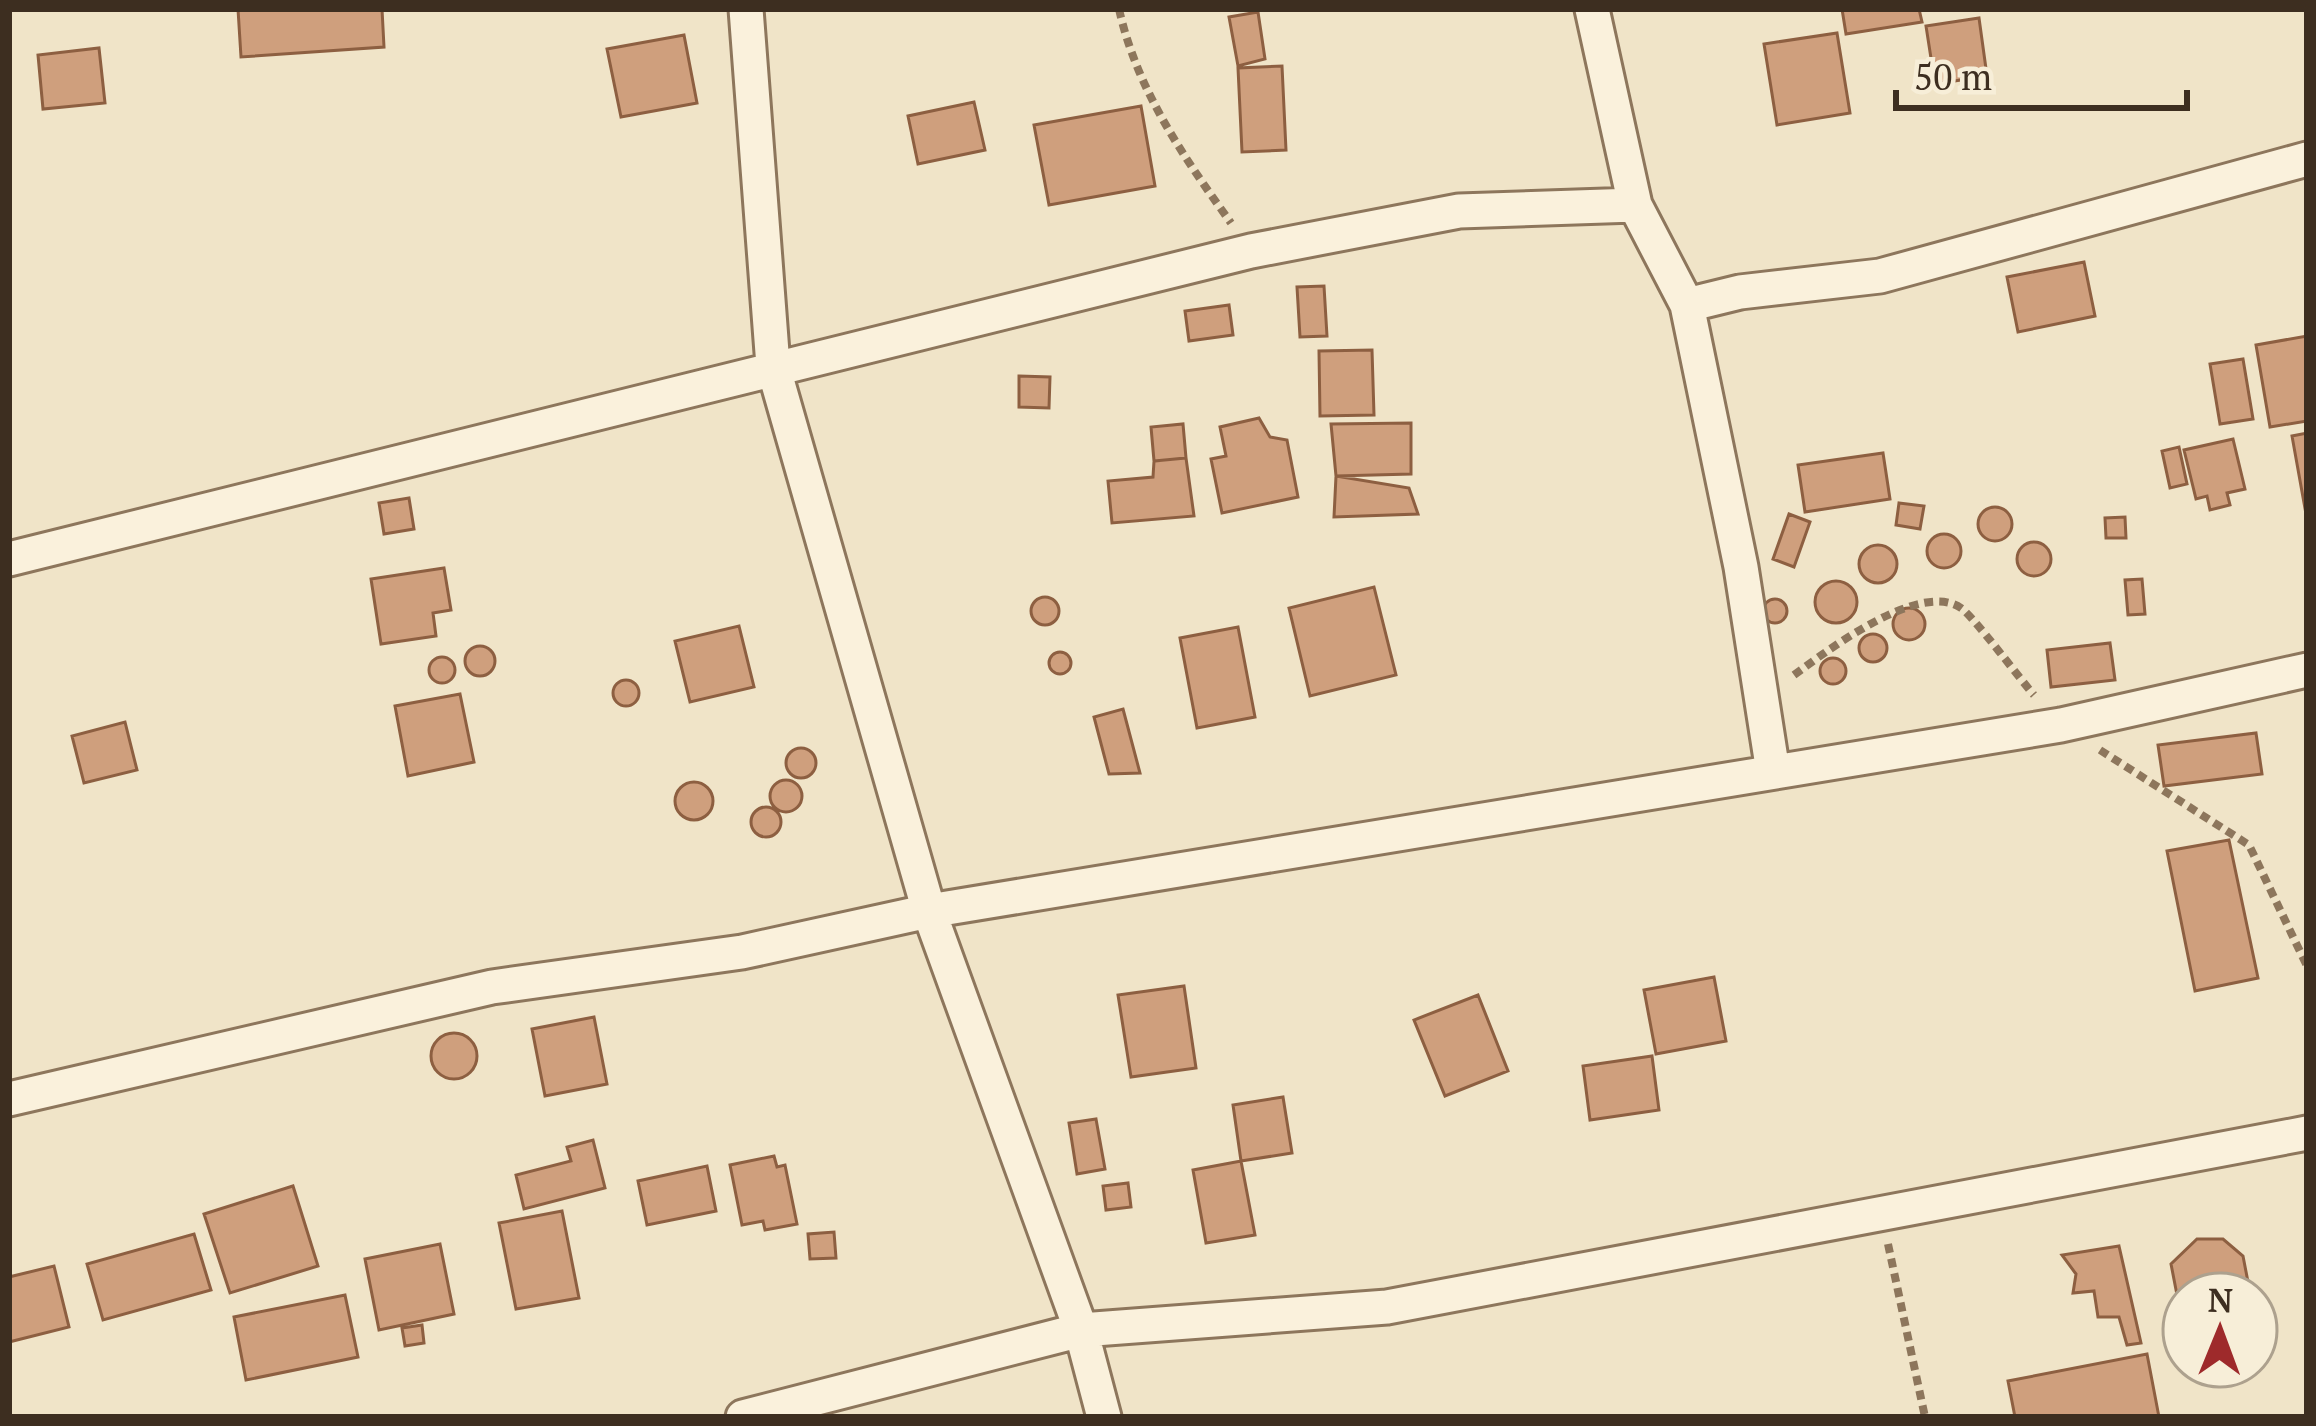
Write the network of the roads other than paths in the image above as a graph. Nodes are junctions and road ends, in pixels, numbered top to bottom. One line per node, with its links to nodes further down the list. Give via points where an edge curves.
1 (746, 9): 6 (street)
2 (1592, 9): 4 (street)
3 (2307, 159): 5 (street, via 1880,276)
4 (1635, 205): 5 (street); 6 (street, via 1459,212 1252,251)
5 (1687, 304): 9 (street)
6 (772, 366): 7 (street); 10 (street)
7 (9, 559)
8 (2307, 670): 9 (street, via 2061,725)
9 (1773, 772): 10 (street)
10 (929, 910): 11 (street, via 742,952 492,987); 13 (street)
11 (9, 1099)
12 (2307, 1133): 13 (street, via 1387,1307)
13 (1081, 1330): 14 (street); 15 (street)
14 (743, 1417)
15 (1104, 1417)

